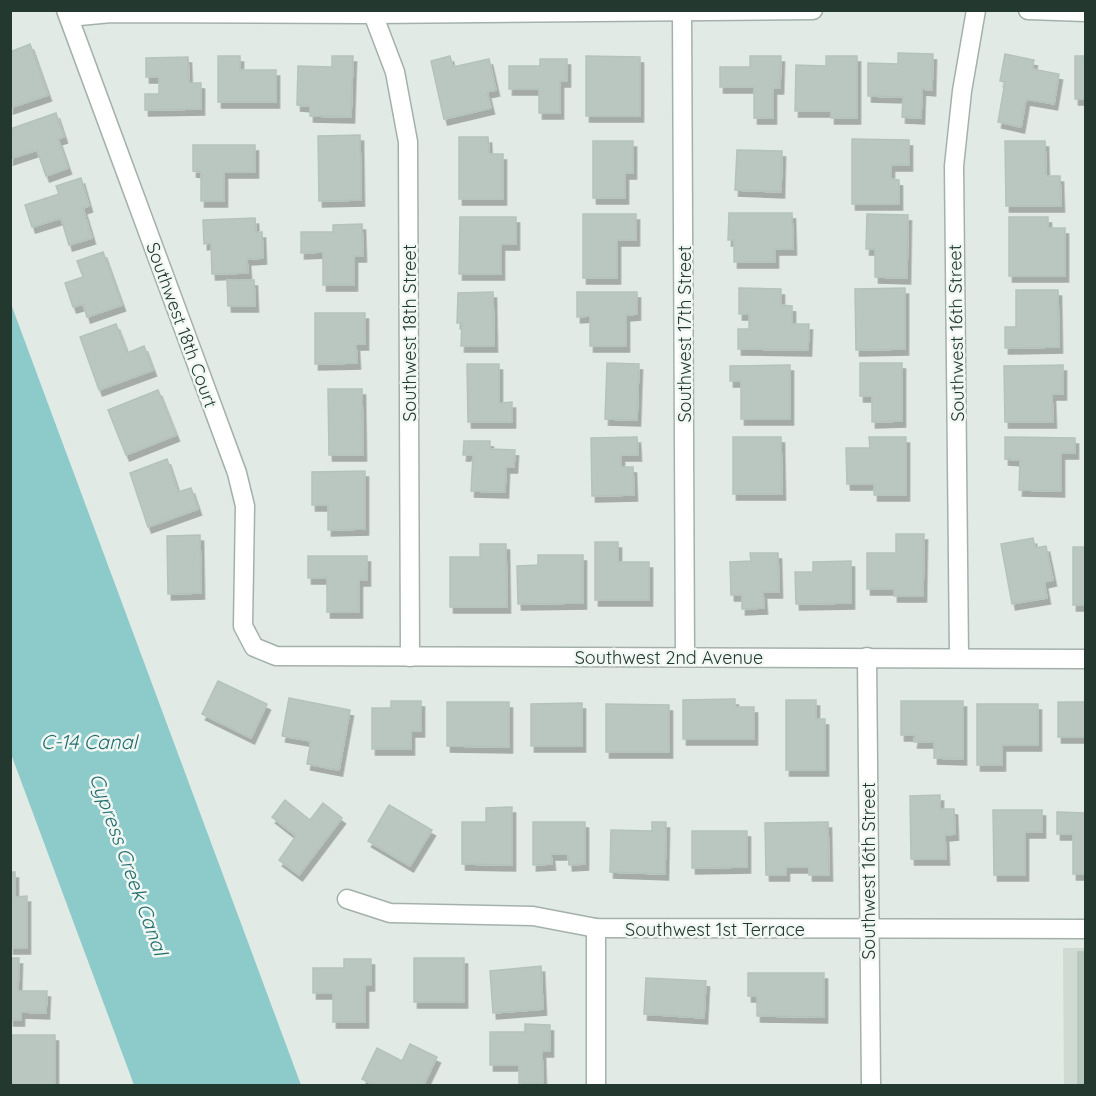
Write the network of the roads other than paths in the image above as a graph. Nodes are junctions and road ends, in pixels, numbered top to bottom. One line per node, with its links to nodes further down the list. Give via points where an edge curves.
1 (813, 10): 4 (street)
2 (976, 10): 12 (street, Southwest 16th Street, via 954,166)
3 (1028, 10): 5 (street)
4 (682, 11): 7 (street); 10 (street, Southwest 17th Street)
5 (1086, 12)
6 (67, 14): 7 (street); 8 (street, Southwest 18th Court, via 237,473 245,506 243,626)
7 (373, 14): 9 (street, Southwest 18th Street, via 395,72 408,142)
8 (254, 647): 9 (street, Southwest 2nd Avenue, via 276,656)
9 (410, 657): 10 (street, Southwest 2nd Avenue)
10 (685, 657): 11 (street, Southwest 2nd Avenue)
11 (867, 657): 12 (street, Southwest 2nd Avenue); 16 (street, Southwest 16th Street)
12 (959, 657): 13 (street, Southwest 2nd Avenue)
13 (1086, 659)
14 (347, 899): 15 (street, Southwest 1st Terrace, via 390,913 533,916)
15 (596, 928): 16 (street, Southwest 1st Terrace); 18 (street)
16 (868, 929): 17 (street, Southwest 1st Terrace); 19 (street, Southwest 16th Street)
17 (1086, 929)
18 (596, 1086)
19 (870, 1086)

